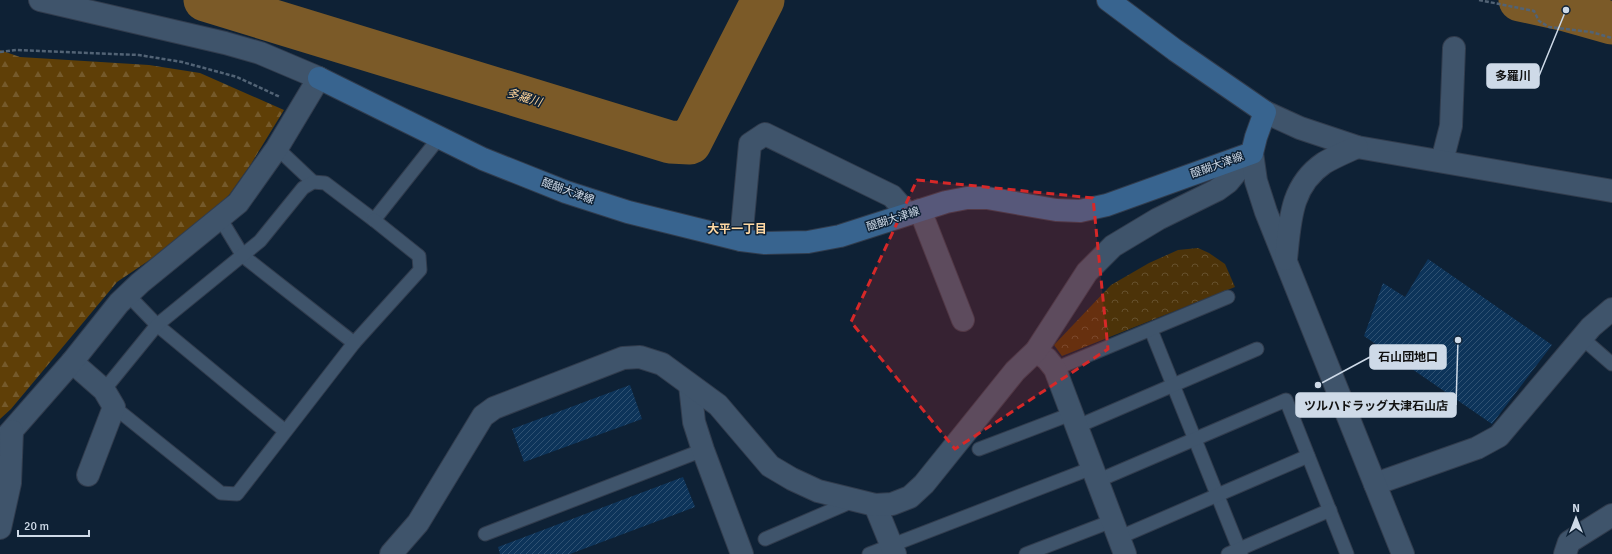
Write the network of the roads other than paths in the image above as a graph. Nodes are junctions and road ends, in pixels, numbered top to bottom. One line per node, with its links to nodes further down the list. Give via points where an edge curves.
1 (40, 0): 4 (street, via 225,43)
2 (1108, 0): 5 (main road)
3 (1454, 48): 10 (street, via 1451,126)
4 (319, 78): 6 (main road, 醍醐大津線); 8 (street)
5 (1265, 112): 7 (street, via 1300,128); 9 (main road, 醍醐大津線)
6 (440, 138): 15 (lane); 16 (main road, 醍醐大津線, via 483,159 566,192 628,212)
7 (1357, 147): 10 (street); 18 (street, via 1325,163 1303,183 1297,195 1290,224)
8 (277, 148): 11 (lane); 14 (street, via 238,203)
9 (1252, 153): 13 (main road, 醍醐大津線, via 1107,205 1080,211 1056,210 988,198 967,198); 18 (street, via 1256,181); 28 (street, via 1228,182 1217,190 1158,219 1113,246 1087,272)
10 (1442, 161): 12 (street)
11 (313, 182): 15 (lane, via 325,183); 17 (lane, via 303,188 260,241)
12 (1612, 191)
13 (914, 212): 16 (main road, 醍醐大津線, via 840,236 808,242 765,243); 16 (street, via 892,196 765,134 750,144); 22 (street)
14 (220, 218): 17 (lane); 19 (street)
15 (374, 220): 26 (lane, via 419,256 420,270)
16 (741, 240)
17 (243, 256): 23 (lane); 26 (lane)
18 (1286, 263): 44 (street)
19 (128, 295): 23 (lane); 29 (street)
20 (1228, 297): 24 (lane)
21 (1612, 309): 25 (street)
22 (963, 320)
23 (156, 325): 34 (lane); 36 (lane)
24 (1151, 330): 31 (lane); 33 (lane)
25 (1582, 338): 30 (lane); 44 (street, via 1499,436 1477,448)
26 (354, 343): 36 (lane)
27 (1257, 349): 33 (lane)
28 (1036, 351): 31 (street, via 1047,359); 47 (street, via 1015,372 924,484 910,496 892,504)
29 (72, 362): 34 (street); 37 (street)
30 (1612, 364)
31 (1055, 370): 35 (street)
32 (690, 385): 40 (street, via 694,422); 46 (street, via 718,405 770,466 818,491); 56 (street, via 662,364 640,357 623,358 494,408 483,416 418,523)
33 (1173, 385): 35 (lane); 38 (lane)
34 (109, 398): 36 (lane, via 221,493 237,494); 42 (street)
35 (1074, 420): 39 (lane); 43 (street)
36 (286, 431)
37 (6, 437): 50 (street, via 10,483)
38 (1195, 439): 41 (lane, via 1286,400); 43 (lane); 45 (lane)
39 (979, 449)
40 (703, 450): 51 (lane); 57 (street)
41 (1308, 456): 45 (lane); 48 (lane)
42 (88, 475)
43 (1095, 475): 52 (street); 54 (lane)
44 (1375, 484): 61 (street)
45 (1218, 495): 52 (lane); 55 (lane)
46 (855, 500): 47 (street); 53 (lane)
47 (875, 505): 54 (street)
48 (1330, 510): 55 (lane); 60 (lane)
49 (1612, 515): 62 (street, via 1569,542)
50 (0, 528)
51 (485, 534)
52 (1118, 537): 59 (lane)
53 (765, 539)
54 (894, 550): 58 (lane)
55 (1236, 552)
56 (391, 554)
57 (742, 554)
58 (869, 554)
59 (1026, 554)
60 (1347, 554)
61 (1404, 554)
62 (1565, 554)

